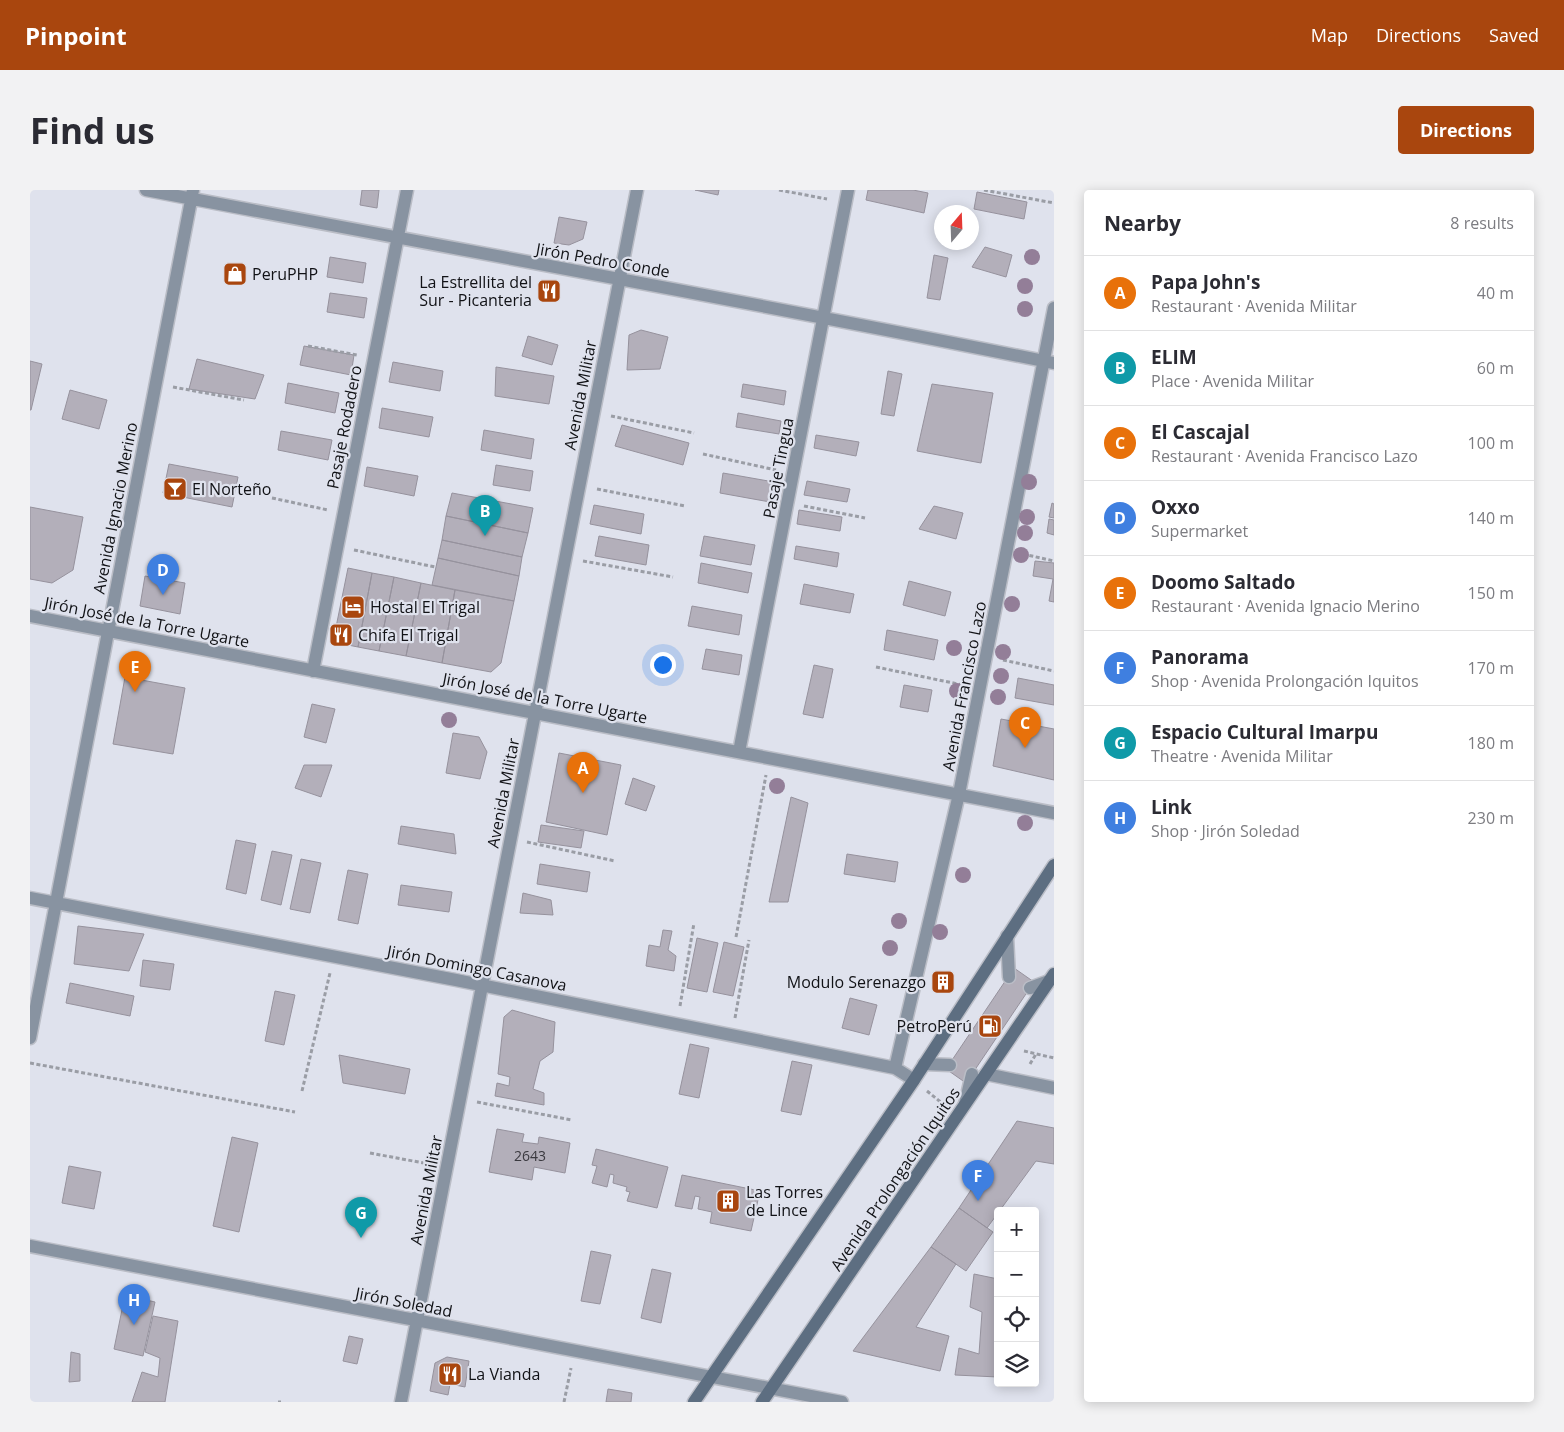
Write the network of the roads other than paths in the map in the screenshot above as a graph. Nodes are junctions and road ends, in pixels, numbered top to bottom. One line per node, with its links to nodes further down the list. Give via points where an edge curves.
1 (146, 190): 4 (street, Jirón Pedro Conde)
2 (407, 190): 6 (street, Pasaje Rodadero)
3 (637, 190): 7 (street, Avenida Militar)
4 (192, 194): 6 (street, Jirón Pedro Conde); 12 (street, Avenida Ignacio Merino)
5 (847, 196): 9 (street, Pasaje Tingua)
6 (397, 239): 7 (street, Jirón Pedro Conde); 13 (street, Pasaje Rodadero)
7 (619, 279): 9 (street, Jirón Pedro Conde); 14 (street, Avenida Militar)
8 (1054, 308): 10 (street, Avenida Francisco Lazo)
9 (824, 316): 10 (street, Jirón Pedro Conde); 15 (street, Pasaje Tingua)
10 (1049, 362): 16 (street, Avenida Francisco Lazo, via 1007,551)
11 (30, 616): 12 (street, Jirón José de la Torre Ugarte)
12 (108, 631): 13 (street, Jirón José de la Torre Ugarte); 20 (street, Avenida Ignacio Merino)
13 (313, 671): 14 (street, Jirón José de la Torre Ugarte)
14 (535, 713): 15 (street, Jirón José de la Torre Ugarte); 24 (street, Avenida Militar)
15 (739, 752): 16 (street, Jirón José de la Torre Ugarte)
16 (959, 794): 17 (street, Jirón José de la Torre Ugarte); 29 (street, Avenida Francisco Lazo)
17 (1054, 813)
18 (1054, 865): 21 (main road)
19 (30, 898): 20 (street, Jirón Domingo Casanova)
20 (56, 903): 24 (street, Jirón Domingo Casanova); 26 (street, Avenida Ignacio Merino)
21 (1007, 936): 23 (street); 27 (main road)
22 (1051, 977): 25 (street); 31 (main road, Avenida Prolongación Iquitos)
23 (1009, 978)
24 (482, 986): 29 (street, Jirón Domingo Casanova); 36 (street, Avenida Militar)
25 (1030, 988)
26 (30, 1033)
27 (924, 1064): 28 (street); 32 (main road)
28 (950, 1065)
29 (895, 1068): 32 (street, Jirón Domingo Casanova)
30 (972, 1074): 34 (street)
31 (986, 1074): 33 (street); 34 (main road, Avenida Prolongación Iquitos)
32 (914, 1080): 37 (main road)
33 (1054, 1088)
34 (965, 1104): 38 (main road, Avenida Prolongación Iquitos)
35 (30, 1246): 36 (street, Jirón Soledad)
36 (417, 1321): 37 (street, Jirón Soledad); 39 (street, Avenida Militar)
37 (712, 1378): 38 (street, Jirón Soledad); 40 (main road)
38 (771, 1388): 41 (main road, Avenida Prolongación Iquitos); 42 (street, Jirón Soledad)
39 (401, 1402)
40 (694, 1402)
41 (762, 1402)
42 (842, 1402)

